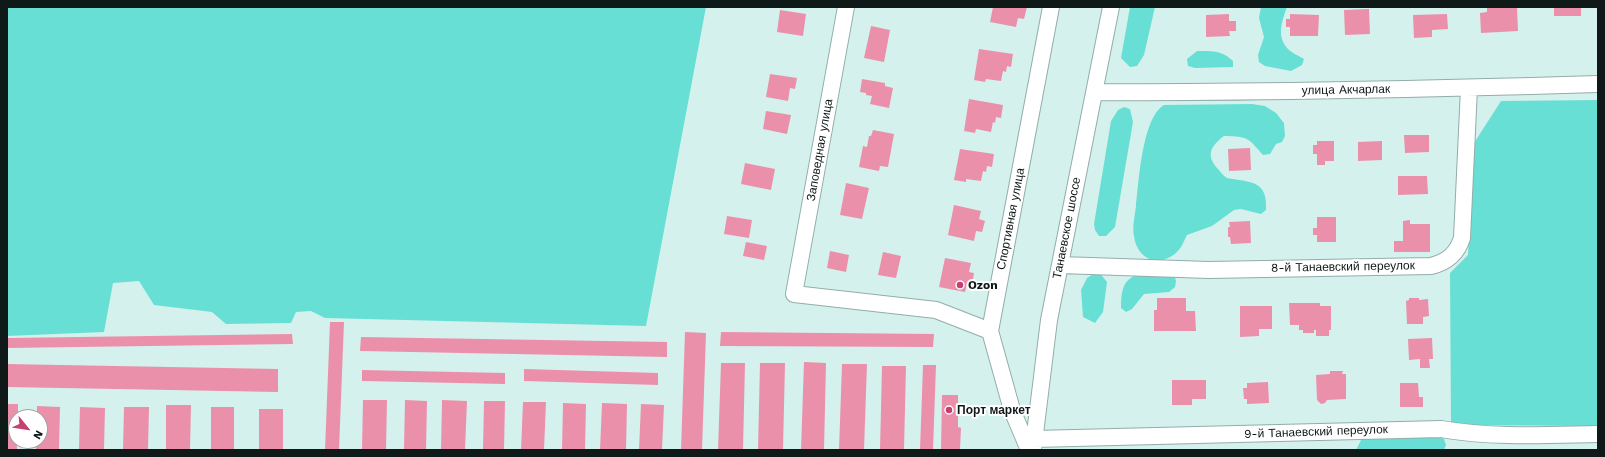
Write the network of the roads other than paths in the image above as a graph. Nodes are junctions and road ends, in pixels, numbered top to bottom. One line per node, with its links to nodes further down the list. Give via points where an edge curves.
1 (846, 7): 8 (street, Заповедная улица, via 794,294 936,310)
2 (1051, 7): 8 (street, Спортивная улица)
3 (1111, 7): 6 (street, Танаевское шоссе)
4 (1598, 84): 5 (street, улица Акчарлак)
5 (1469, 88): 6 (street, улица Акчарлак); 7 (street, 8-й Танаевский переулок, via 1462,238 1455,252 1440,264 1208,270)
6 (1094, 92): 7 (street, Танаевское шоссе)
7 (1060, 265): 10 (street, Танаевское шоссе, via 1049,320)
8 (990, 331): 10 (street, Спортивная улица, via 1012,410)
9 (1598, 434): 10 (street, 9-й Танаевский переулок, via 1470,434 1441,429)
10 (1032, 446)

